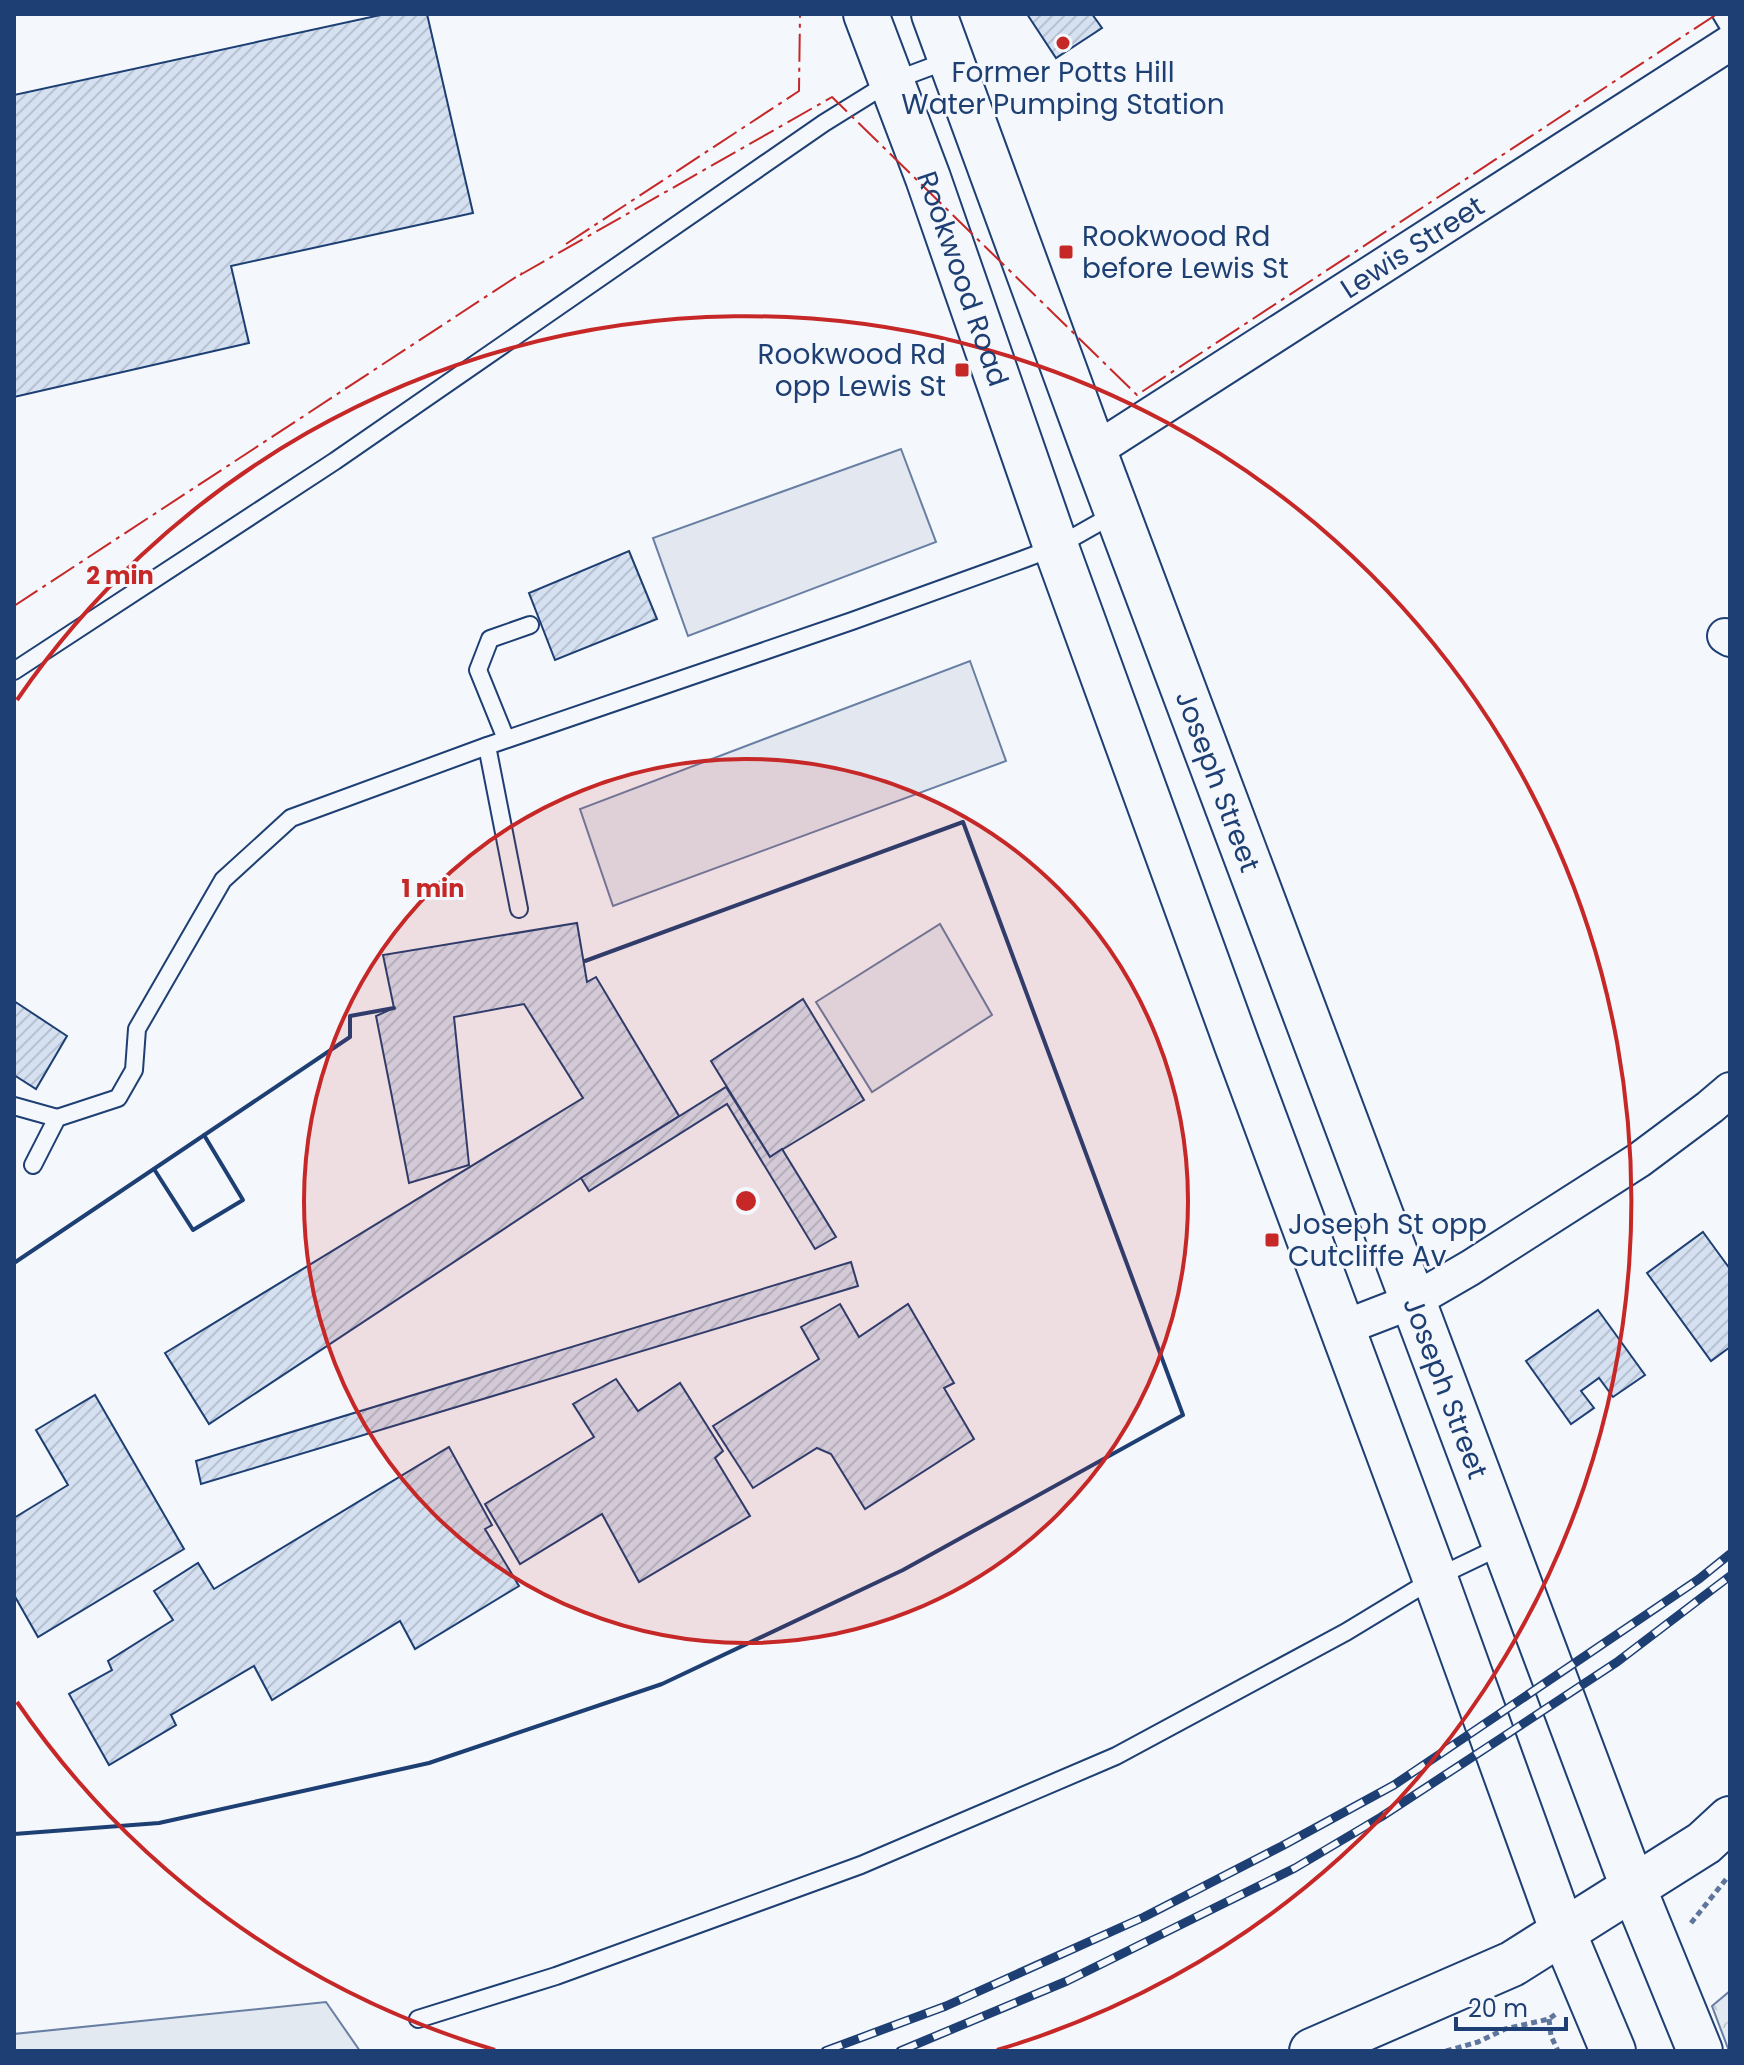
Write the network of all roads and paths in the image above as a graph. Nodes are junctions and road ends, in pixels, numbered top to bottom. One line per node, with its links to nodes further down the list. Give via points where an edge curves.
1 (866, 14): 7 (main road, Rookwood Road)
2 (934, 14): 6 (main road)
3 (1721, 14): 4 (lane)
4 (1730, 29)
5 (1730, 43): 8 (street, Lewis Street)
6 (950, 59): 7 (lane); 8 (main road)
7 (890, 82): 10 (main road, Rookwood Road); 12 (lane, via 335,461)
8 (1094, 451): 9 (main road, Joseph Street)
9 (1117, 513): 10 (lane); 20 (main road, Joseph Street)
10 (1056, 547): 13 (lane); 21 (main road)
11 (530, 625): 13 (lane, via 490,639 478,670)
12 (14, 671)
13 (506, 739): 14 (lane)
14 (487, 746): 15 (lane); 18 (lane, via 291,818 223,880 137,1029 134,1070 118,1098)
15 (519, 909)
16 (1730, 1090): 20 (street, via 1639,1160)
17 (14, 1106): 18 (lane)
18 (57, 1118): 19 (lane)
19 (33, 1165)
20 (1413, 1301): 21 (street); 22 (main road, Joseph Street)
21 (1343, 1328): 23 (main road)
22 (1505, 1545): 23 (lane); 26 (main road, Joseph Street)
23 (1435, 1578): 28 (main road); 29 (lane, via 1116,1756 861,1865 556,1976)
24 (1730, 1819): 26 (main road, via 1704,1843)
25 (1730, 1874): 27 (path)
26 (1633, 1887): 28 (main road); 34 (main road, Joseph Street)
27 (1686, 1929)
28 (1563, 1932): 30 (main road, via 1512,1964); 33 (main road)
29 (418, 2019)
30 (1312, 2051)
31 (1446, 2051): 32 (path, via 1549,2019)
32 (1558, 2051)
33 (1613, 2051)
34 (1700, 2051)

